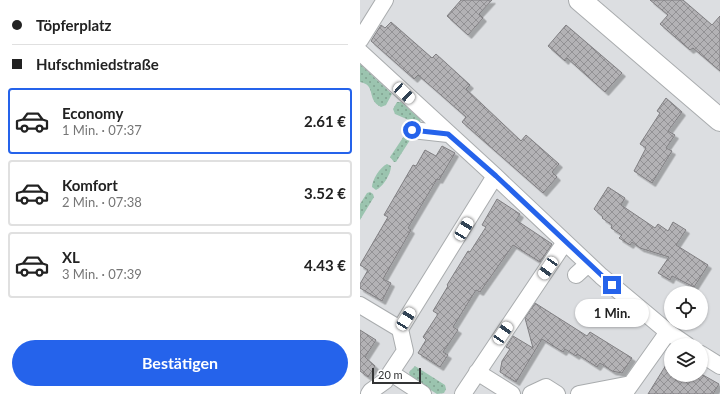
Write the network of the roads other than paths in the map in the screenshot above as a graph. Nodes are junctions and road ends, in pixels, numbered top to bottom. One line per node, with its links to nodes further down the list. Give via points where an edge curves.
1 (385, 0): 3 (street)
2 (580, 0): 5 (main road)
3 (360, 40)
4 (360, 52): 7 (street)
5 (720, 120)
6 (412, 130): 7 (street)
7 (448, 134): 8 (street)
8 (496, 176): 9 (street); 13 (street)
9 (560, 237): 10 (street); 18 (street)
10 (588, 264): 11 (street); 14 (street)
11 (576, 275)
12 (360, 305): 13 (street)
13 (400, 329): 19 (street, via 405,351)
14 (668, 332): 15 (street); 20 (street)
15 (677, 338)
16 (708, 358): 17 (street)
17 (720, 366)
18 (477, 372): 23 (street); 24 (street)
19 (391, 374): 21 (street); 22 (street)
20 (627, 389): 27 (street)
21 (369, 394)
22 (423, 394)
23 (463, 394)
24 (512, 394)
25 (531, 394): 26 (street, via 546,387)
26 (557, 394)
27 (579, 394)

